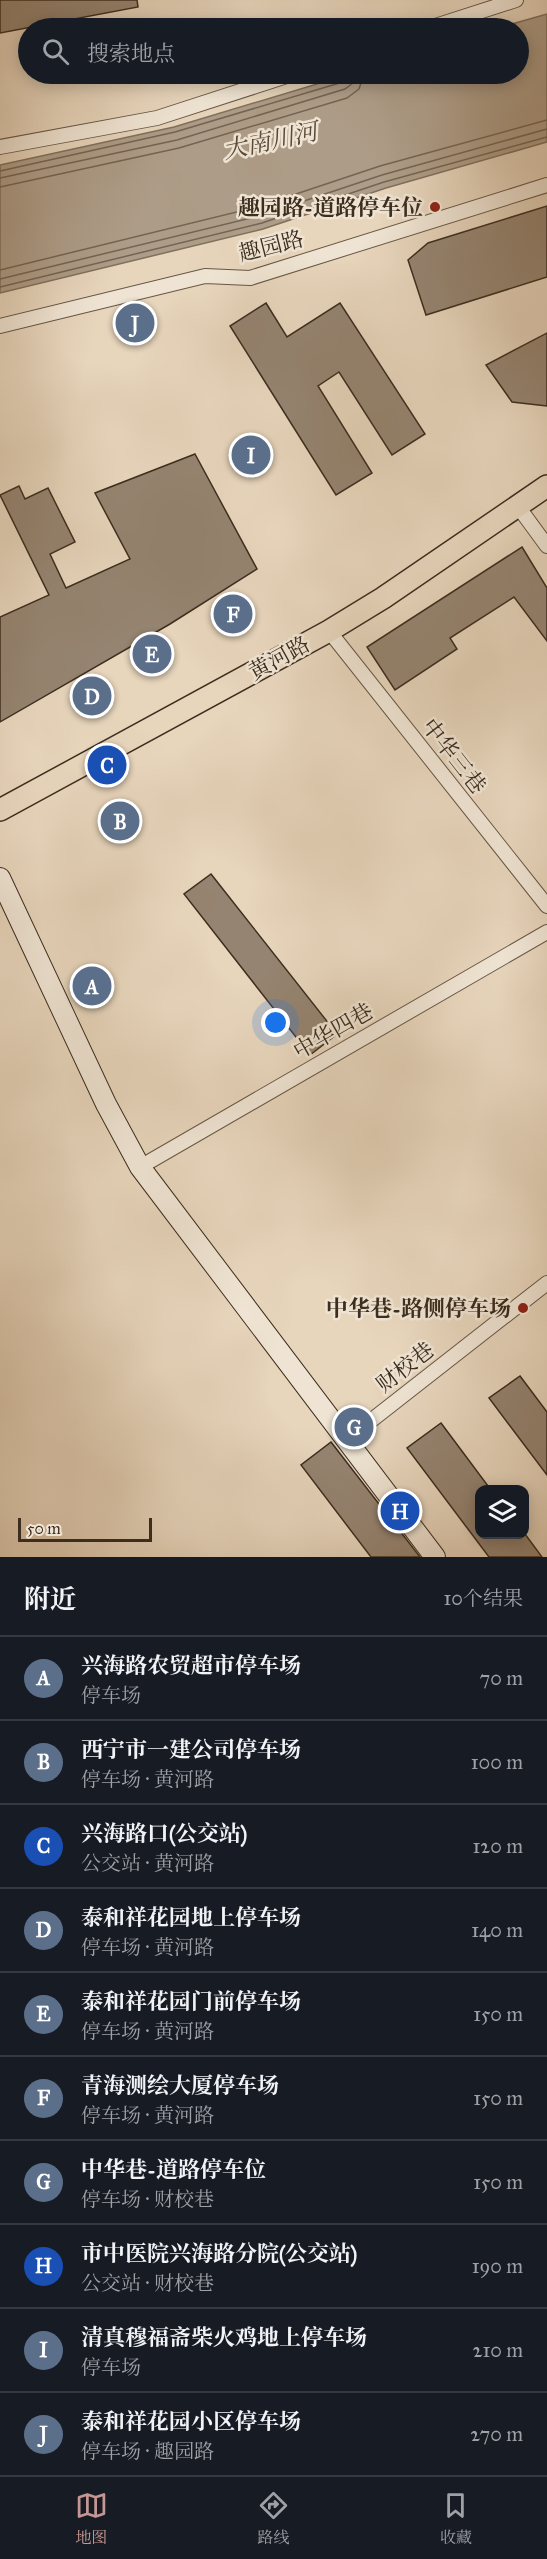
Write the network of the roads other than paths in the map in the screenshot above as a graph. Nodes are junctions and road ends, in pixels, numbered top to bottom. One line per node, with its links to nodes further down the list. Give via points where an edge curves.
1 (516, 0): 2 (street)
2 (460, 18)
3 (262, 84): 4 (street, via 157,118)
4 (0, 147)
5 (547, 185): 6 (street, 趣园路, via 250,278 205,276)
6 (0, 326)
7 (547, 486): 8 (main road, 黄河路)
8 (517, 505): 9 (street); 10 (main road, 黄河路)
9 (547, 546)
10 (329, 631): 11 (main road, 黄河路); 13 (street, 中华三巷)
11 (0, 810)
12 (0, 878): 15 (street, via 105,1104)
13 (547, 906)
14 (547, 932): 15 (street, 中华四巷)
15 (140, 1167): 17 (street)
16 (547, 1283): 17 (street, 财校巷)
17 (345, 1441): 18 (street)
18 (435, 1557)

